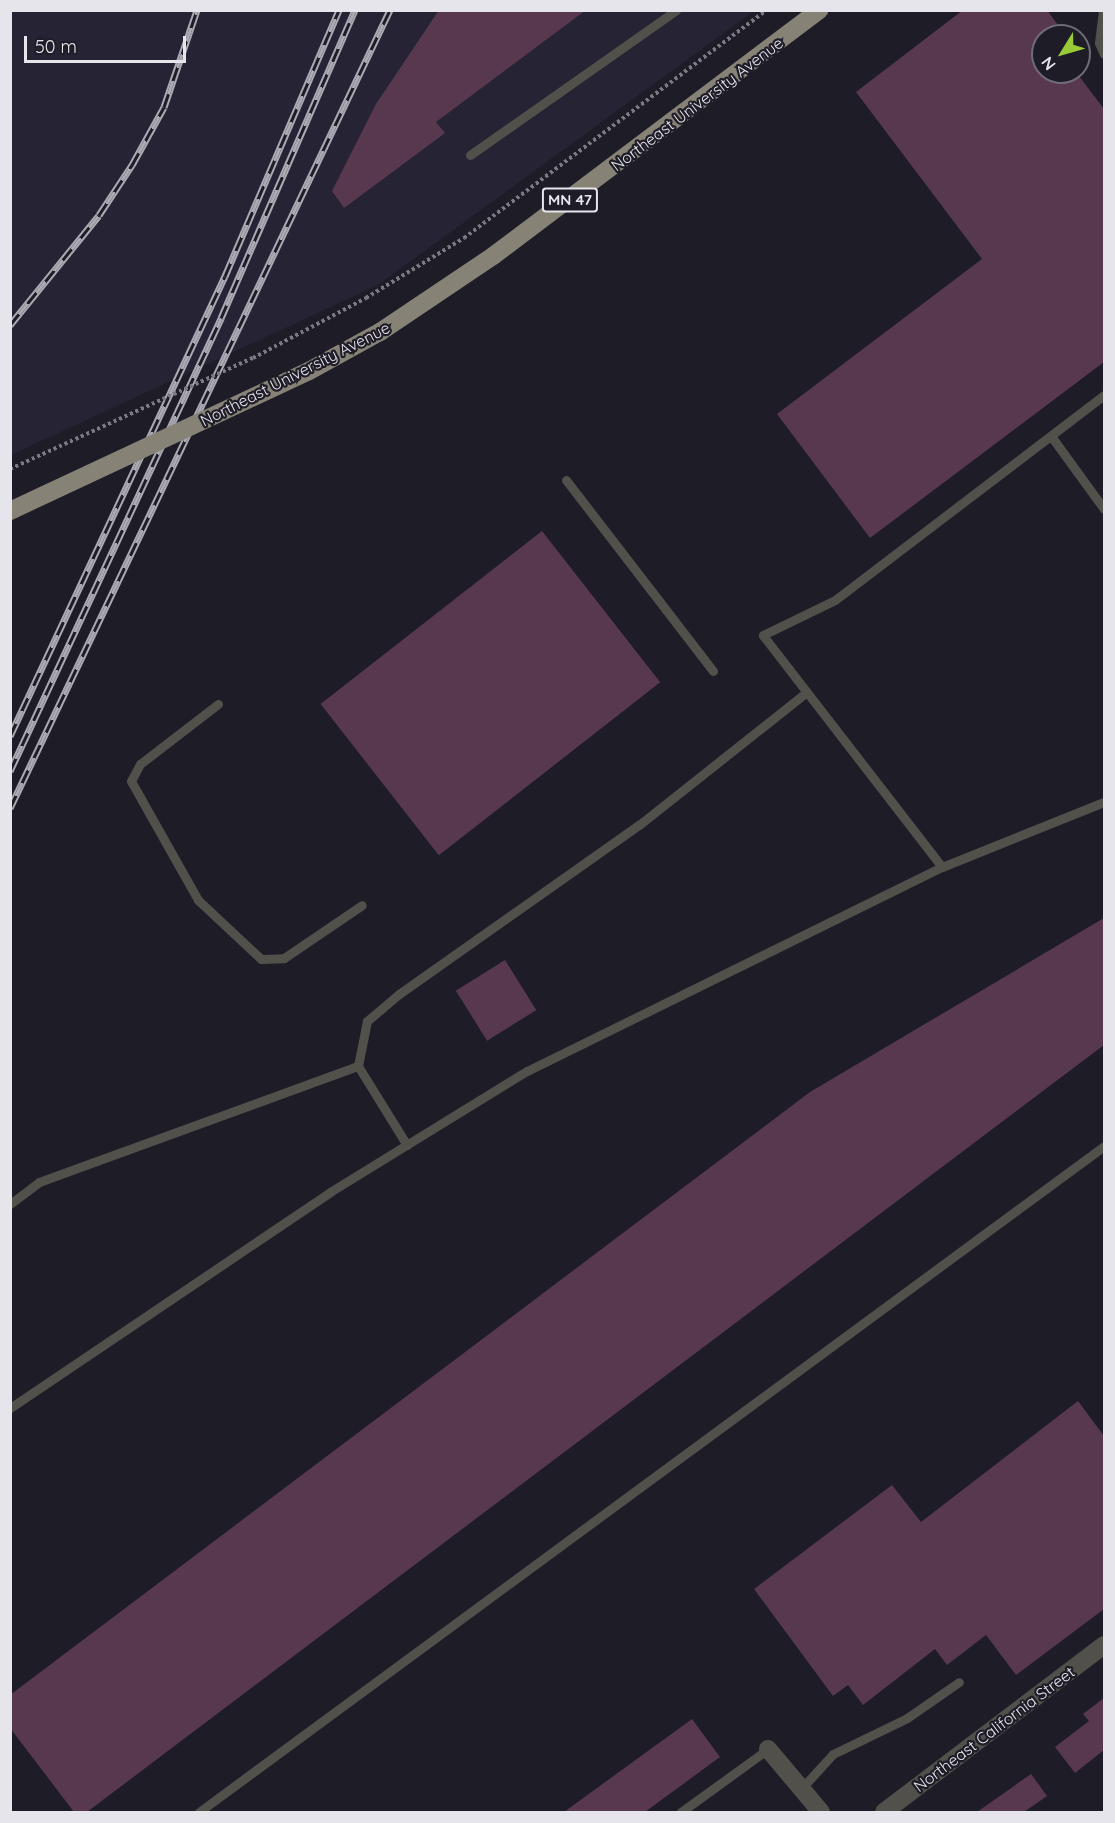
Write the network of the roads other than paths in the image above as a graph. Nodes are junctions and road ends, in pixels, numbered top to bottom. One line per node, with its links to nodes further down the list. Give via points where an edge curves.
1 (675, 10): 5 (lane)
2 (820, 10): 10 (main road, Northeast University Avenue / MN 47, bridge, via 493,256 380,332 309,371)
3 (1103, 10): 4 (lane, via 1099,43)
4 (1104, 54)
5 (470, 155)
6 (1104, 395): 7 (lane)
7 (1050, 436): 9 (lane); 12 (lane, via 835,600 763,635)
8 (566, 480): 11 (lane)
9 (1104, 509)
10 (10, 511)
11 (713, 671)
12 (807, 692): 15 (lane); 17 (lane, via 639,825 391,1001 367,1021)
13 (218, 704): 16 (lane, via 140,764 131,781 198,900 261,959 284,958)
14 (1104, 802): 15 (lane)
15 (942, 867): 18 (lane, via 528,1071)
16 (362, 905)
17 (358, 1066): 18 (lane); 20 (lane, via 39,1182)
18 (407, 1145): 21 (lane)
19 (1104, 1146): 26 (lane)
20 (10, 1204)
21 (10, 1408)
22 (1104, 1645): 29 (street, Northeast California Street)
23 (959, 1682): 25 (lane, via 907,1718 833,1754)
24 (768, 1749): 25 (street); 27 (lane)
25 (801, 1789): 28 (street)
26 (199, 1812)
27 (681, 1812)
28 (821, 1812)
29 (884, 1812)

